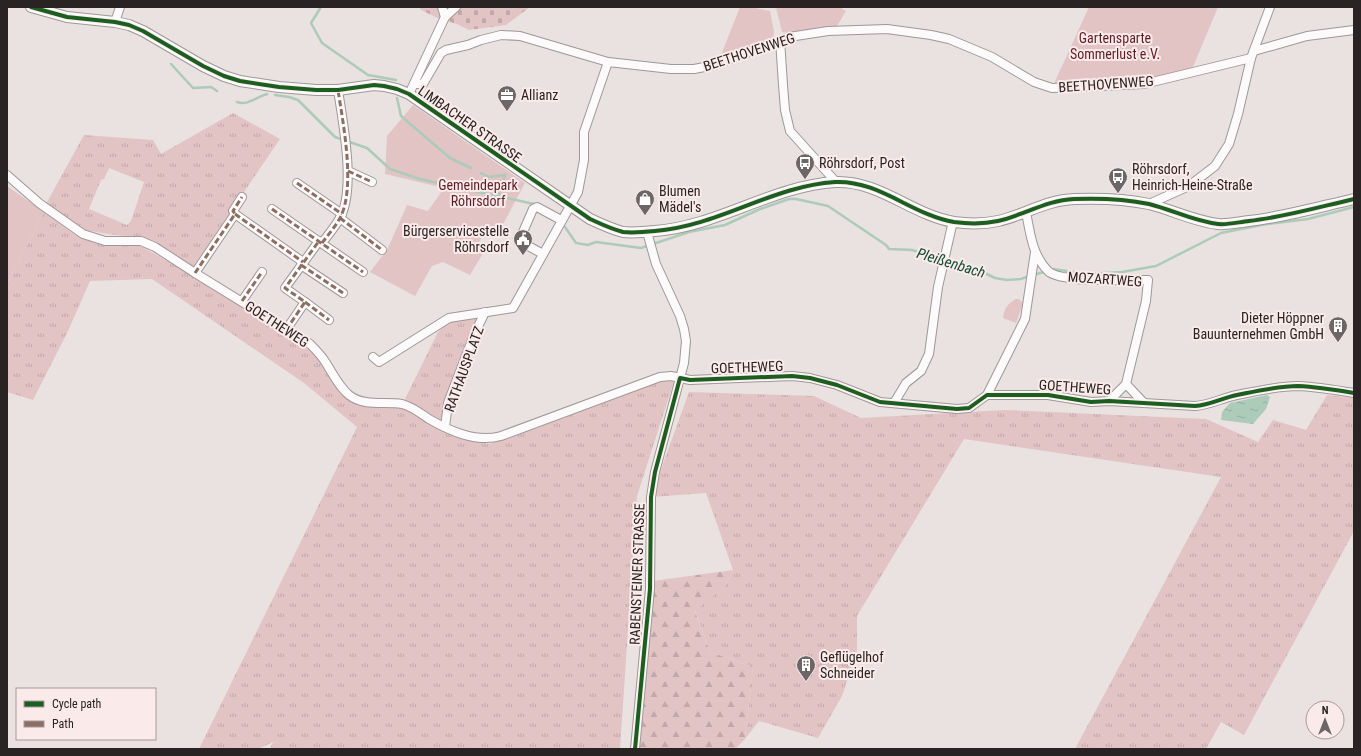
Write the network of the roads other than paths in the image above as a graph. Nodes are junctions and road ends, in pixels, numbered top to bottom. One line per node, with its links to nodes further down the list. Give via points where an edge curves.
1 (31, 7): 7 (street, LIMBACHER STRASSE, via 67,17)
2 (120, 7): 7 (street)
3 (442, 7): 6 (street)
4 (456, 7): 6 (street)
5 (1270, 7): 10 (street)
6 (445, 17): 12 (street)
7 (115, 22): 13 (street, LIMBACHER STRASSE, via 143,31 203,66 230,78 279,87)
8 (1354, 30): 10 (street, BEETHOVENWEG, via 1307,36)
9 (780, 40): 10 (street, BEETHOVENWEG, via 828,31 887,29 931,35 949,39 992,57 1034,82 1052,88 1144,84); 11 (street, BEETHOVENWEG, via 715,65 694,69); 18 (street, via 785,110 790,131)
10 (1252, 55): 22 (street, via 1229,144 1215,166 1189,186)
11 (608, 62): 12 (street, BEETHOVENWEG, via 520,36 500,35 446,50 422,84); 23 (street, RATHAUSPLATZ, via 584,132 584,160 578,192)
12 (414, 84): 14 (street)
13 (338, 90): 14 (street, LIMBACHER STRASSE, via 374,85 390,87); 15 (street)
14 (409, 94): 23 (street, LIMBACHER STRASSE)
15 (348, 171): 17 (street); 27 (street, via 349,183)
16 (7, 176): 38 (street, GOETHEWEG, via 39,203 83,234 105,241 141,241)
17 (372, 182)
18 (836, 182): 29 (street, LIMBACHER STRASSE, via 875,189 918,209); 30 (street, LIMBACHER STRASSE, via 800,187 712,219)
19 (297, 183): 27 (street)
20 (242, 197): 26 (street, via 233,211)
21 (1354, 199): 22 (street, LIMBACHER STRASSE, via 1303,212 1228,224 1198,221)
22 (1149, 204): 25 (street, LIMBACHER STRASSE, via 1073,199 1048,203)
23 (570, 205): 28 (street, RATHAUSPLATZ); 30 (street, LIMBACHER STRASSE, via 609,228)
24 (272, 208): 31 (street)
25 (1026, 212): 29 (street, LIMBACHER STRASSE, via 988,222); 33 (street, MOZARTWEG)
26 (235, 214): 35 (street); 38 (street)
27 (341, 216): 31 (street); 32 (street)
28 (561, 220): 34 (street, RATHAUSPLATZ); 34 (street, via 537,207 533,209 519,241)
29 (953, 221): 51 (street, via 943,262 928,354 921,370 906,383)
30 (648, 236): 46 (street, RABENSTEINER STRASSE, via 656,264 684,329 686,341)
31 (321, 242): 35 (street); 37 (street)
32 (382, 250)
33 (1035, 252): 47 (street, MOZARTWEG, via 1047,270 1058,276 1091,280 1148,280 1146,301); 49 (street, GOETHEWEG, via 1025,319)
34 (543, 254): 42 (street, RATHAUSPLATZ, via 513,308)
35 (302, 264): 39 (street); 41 (street, via 285,288)
36 (262, 272): 40 (street)
37 (363, 272)
38 (195, 273): 40 (street, GOETHEWEG)
39 (343, 293)
40 (242, 301): 44 (street, GOETHEWEG)
41 (305, 302): 43 (street); 44 (street)
42 (486, 312): 45 (street, RATHAUSPLATZ, via 449,318 379,362); 53 (street, RATHAUSPLATZ, via 474,335 448,404)
43 (329, 320)
44 (286, 330): 53 (street, GOETHEWEG, via 310,344 349,396 359,401 412,407)
45 (373, 358)
46 (680, 378): 51 (street, GOETHEWEG, via 810,378 837,385 874,400); 53 (street, GOETHEWEG, via 660,377 493,439 466,436); 54 (street, RABENSTEINER STRASSE, via 655,472 651,497 650,589)
47 (1126, 384): 50 (street); 52 (street)
48 (1354, 393): 52 (street, GOETHEWEG, via 1298,386 1278,387 1234,396 1206,405)
49 (987, 395): 50 (street, GOETHEWEG, via 1048,395 1090,402); 51 (street, GOETHEWEG, via 969,408)
50 (1109, 401): 52 (street, GOETHEWEG)
51 (894, 403)
52 (1144, 403)
53 (445, 427)
54 (636, 749)

